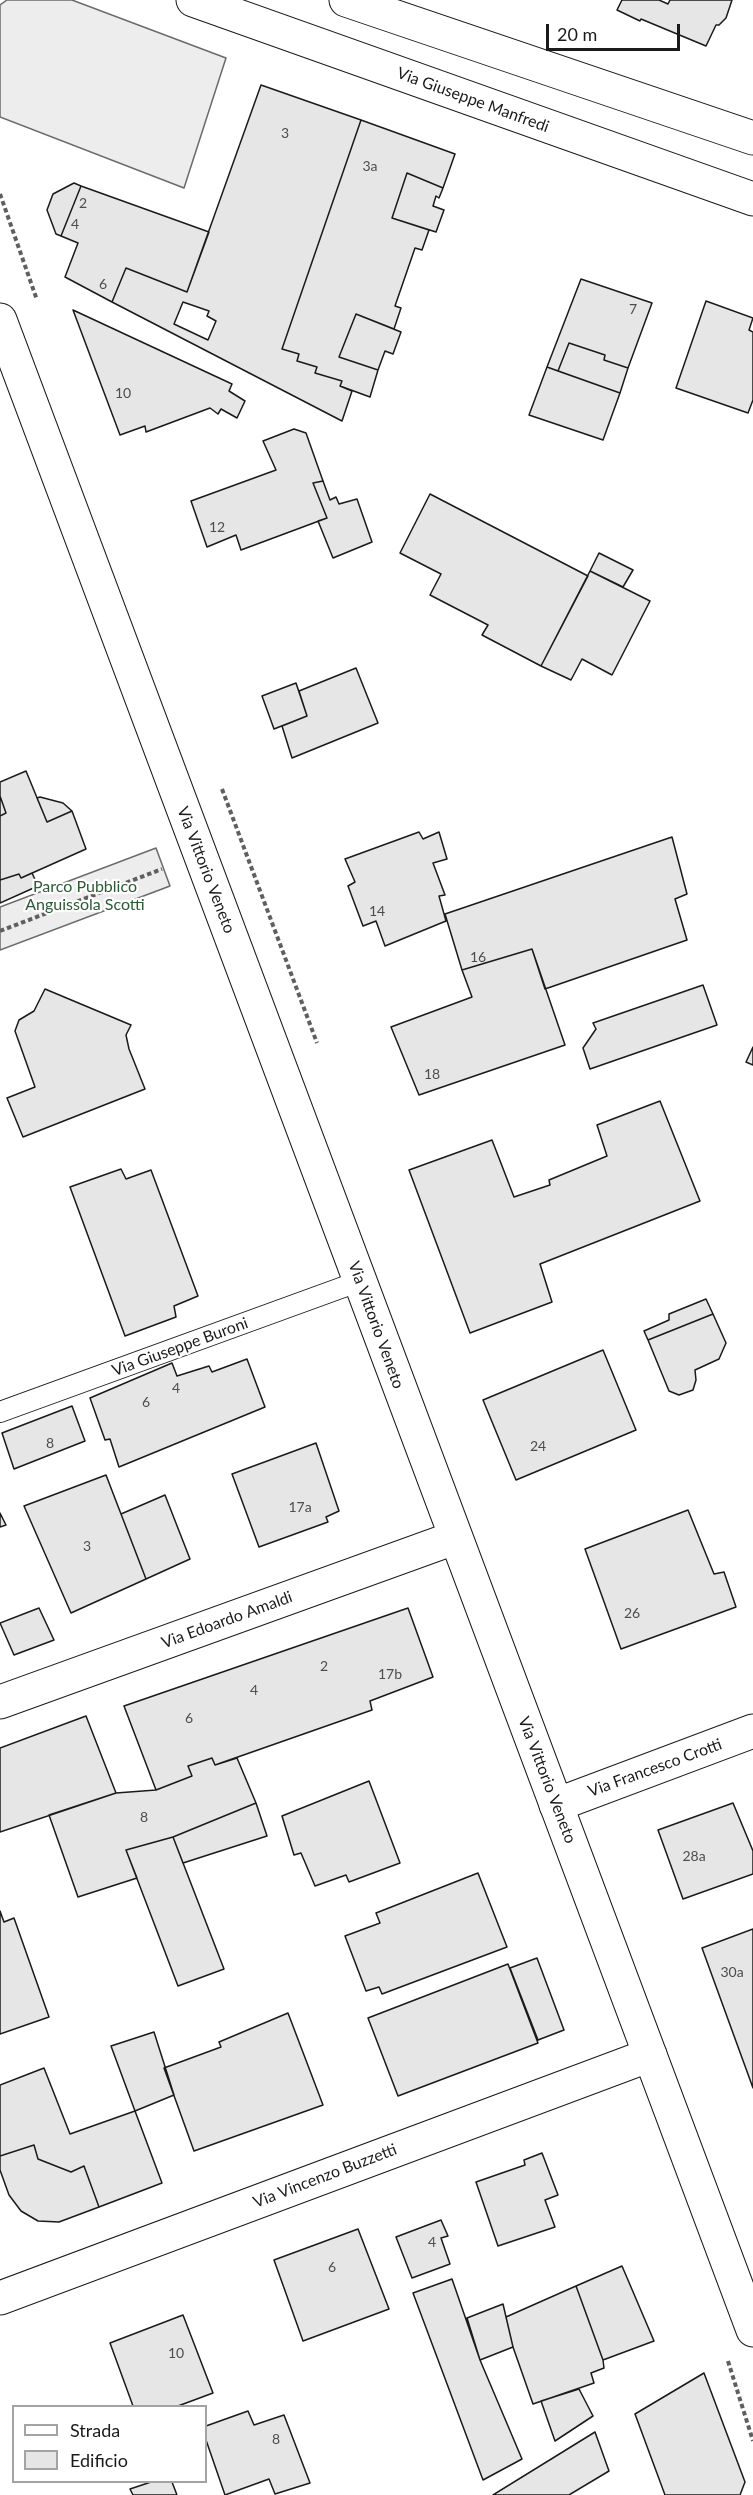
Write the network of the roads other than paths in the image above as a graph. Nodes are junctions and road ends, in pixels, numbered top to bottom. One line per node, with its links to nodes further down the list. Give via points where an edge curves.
1 (193, 0): 4 (main road, Via Giuseppe Manfredi)
2 (346, 0): 3 (main road)
3 (753, 138)
4 (753, 199)
5 (0, 320): 6 (main road, Via Vittorio Veneto)
6 (360, 1281): 7 (lane, Via Giuseppe Buroni); 8 (main road, Via Vittorio Veneto)
7 (0, 1412)
8 (454, 1538): 9 (main road, Via Edoardo Amaldi); 11 (main road, Via Vittorio Veneto)
9 (0, 1702)
10 (753, 1731): 11 (main road, Via Francesco Crotti)
11 (556, 1804): 12 (main road, Via Vittorio Veneto)
12 (650, 2055): 13 (main road, Via Vittorio Veneto); 14 (main road, Via Vincenzo Buzzetti)
13 (745, 2290): 15 (main road, Via Vittorio Veneto)
14 (0, 2298)
15 (753, 2330)

